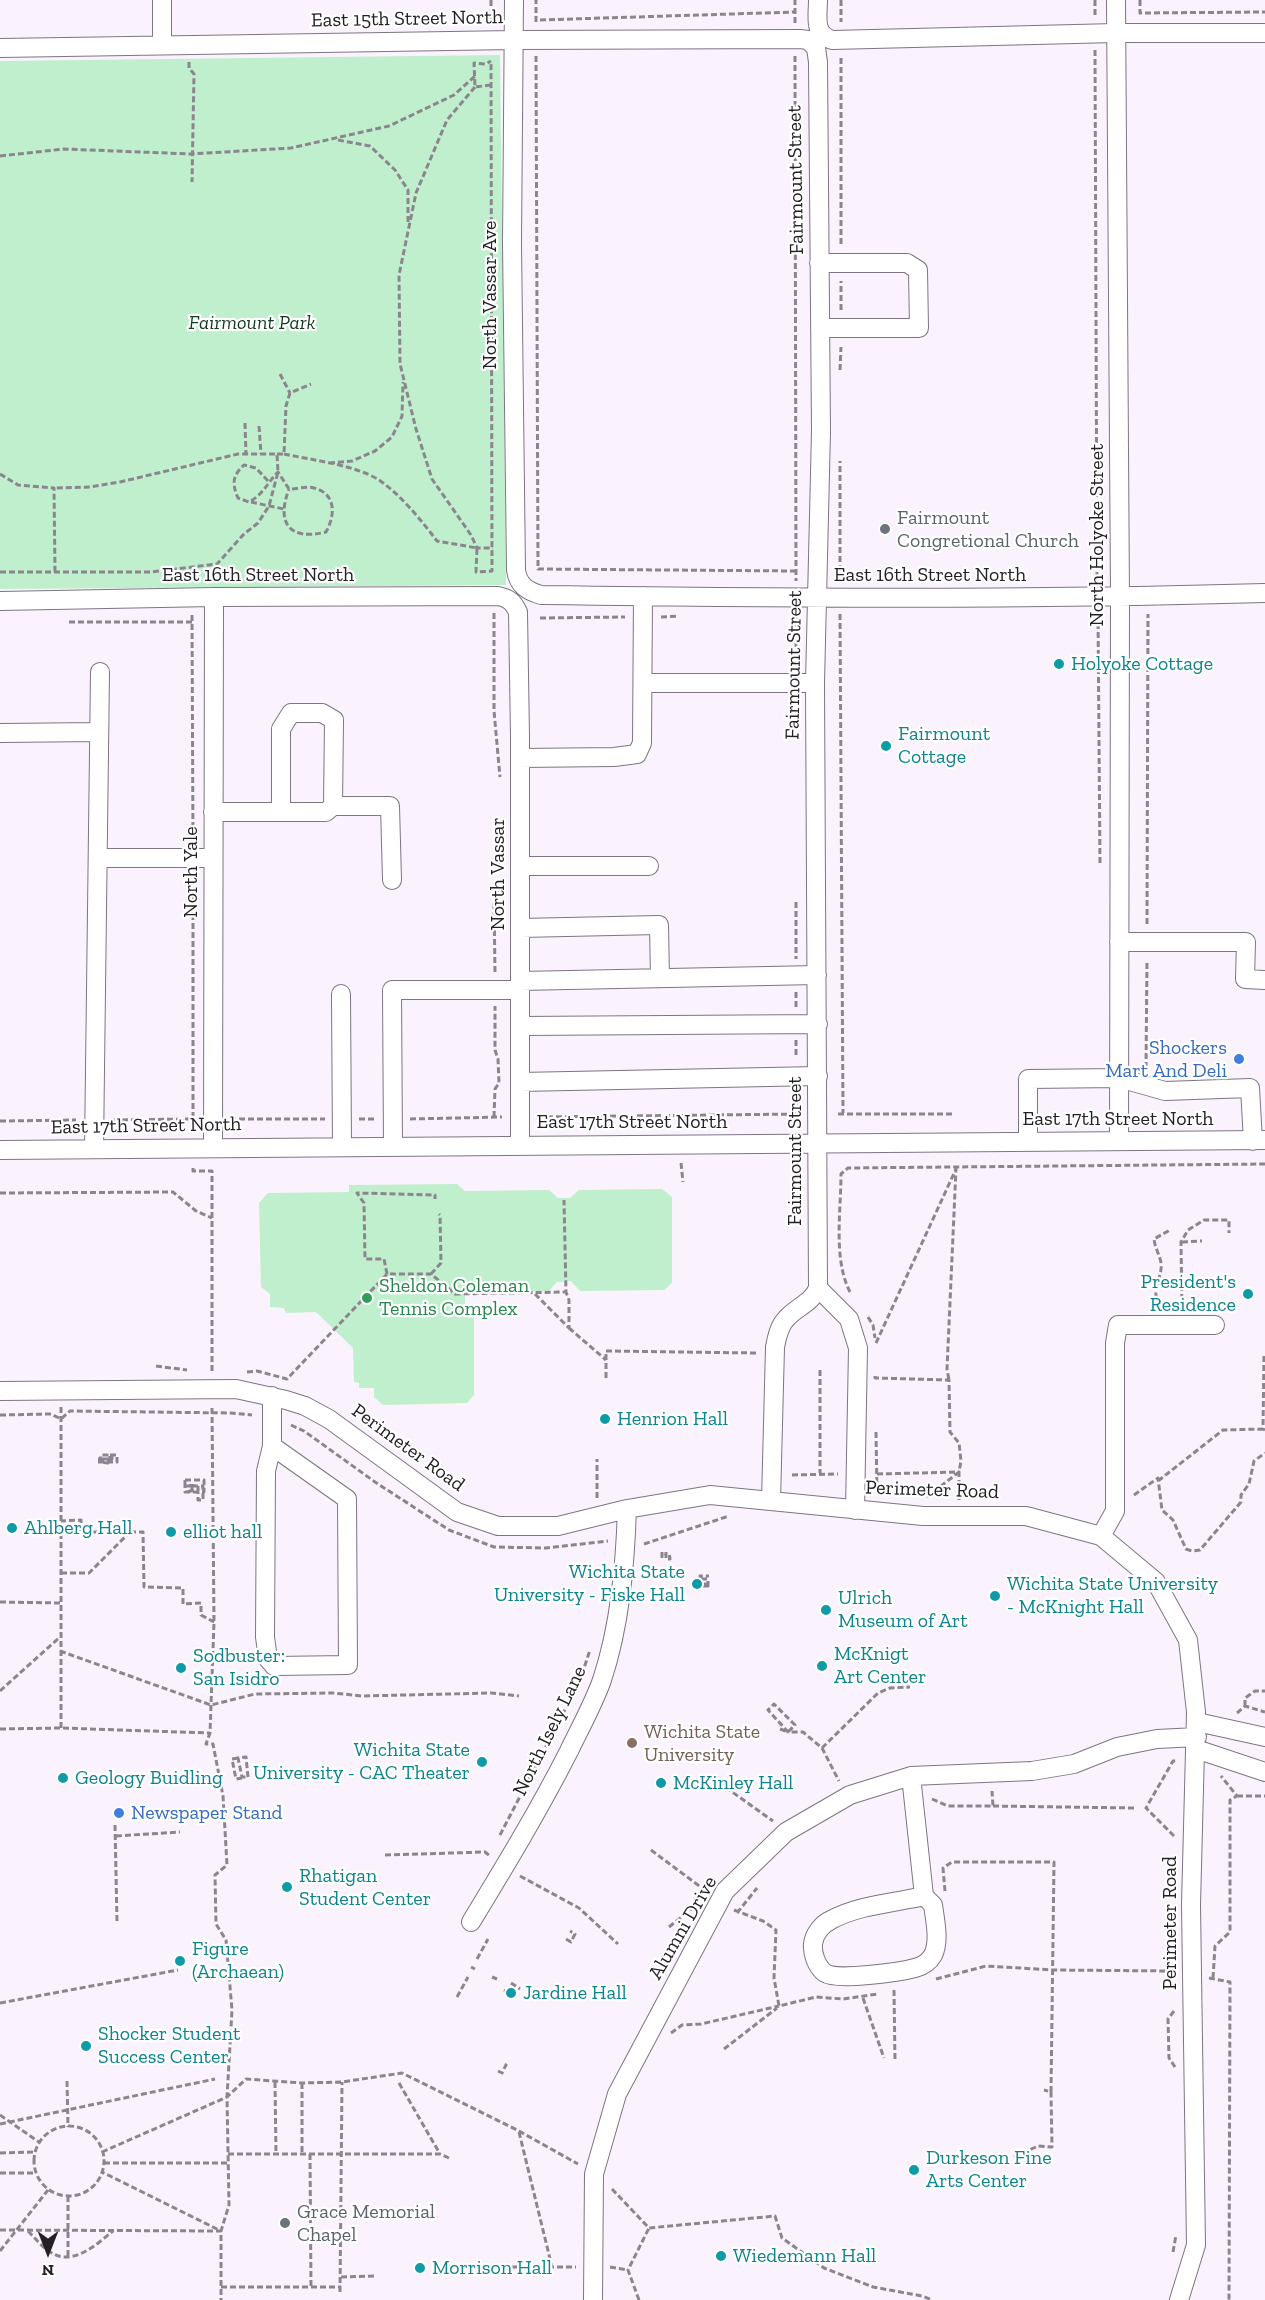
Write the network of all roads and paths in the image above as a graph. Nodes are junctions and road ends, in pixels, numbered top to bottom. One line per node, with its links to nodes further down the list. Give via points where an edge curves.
1 (162, 0): 22 (street)
2 (491, 0): 14 (path, via 491,27)
3 (514, 0): 14 (street, North Vassar Ave)
4 (536, 0): 13 (path)
5 (795, 0): 11 (path)
6 (818, 0): 18 (street, Fairmount Street)
7 (841, 0): 20 (path)
8 (1095, 0): 15 (path)
9 (1116, 0): 16 (street, North Holyoke Street)
10 (1140, 0): 12 (path, via 1140,13)
11 (795, 12): 13 (path); 19 (path)
12 (1265, 12)
13 (536, 21): 14 (path); 21 (path)
14 (514, 32): 21 (street, East 15th Street North); 22 (street, East 15th Street North); 66 (street, North Vassar Ave, via 516,570 517,579)
15 (1095, 33): 16 (street, East 15th Street North); 20 (street, East 15th Street North); 71 (path)
16 (1116, 33): 17 (street, East 15th Street North); 72 (street, North Holyoke Street)
17 (1265, 33)
18 (816, 38): 19 (street, East 15th Street North); 20 (street, East 15th Street North); 35 (street, Fairmount Street)
19 (795, 39): 21 (street, East 15th Street North); 63 (path)
20 (841, 39): 36 (path)
21 (536, 40): 63 (path, via 538,569)
22 (162, 45): 23 (street, East 15th Street North)
23 (0, 48)
24 (189, 54): 31 (path, via 189,68 194,74)
25 (491, 61): 28 (path)
26 (486, 64): 27 (path, via 474,63)
27 (475, 76): 29 (path); 30 (path, via 454,95 421,113)
28 (491, 85): 29 (path); 61 (path)
29 (475, 87): 34 (path, via 447,120 416,193)
30 (335, 140): 31 (path, via 291,148); 34 (path, via 370,146 395,170 408,190)
31 (191, 154): 32 (path, via 64,149); 33 (path)
32 (0, 156)
33 (192, 182)
34 (408, 232): 41 (path, via 399,275)
35 (819, 263): 36 (street); 37 (street, Fairmount Street)
36 (841, 263): 38 (path); 38 (street, via 907,263 918,270 919,328)
37 (820, 328): 38 (street); 74 (street, Fairmount Street)
38 (841, 328): 40 (path)
39 (280, 374): 43 (path)
40 (840, 375)
41 (403, 377): 51 (path, via 402,416 392,437 375,451 352,461); 60 (path, via 432,479)
42 (311, 384): 43 (path)
43 (290, 393): 49 (path)
44 (245, 423): 46 (path)
45 (259, 426): 47 (path)
46 (246, 454): 47 (path); 55 (path, via 90,487)
47 (261, 454): 48 (path)
48 (277, 454): 49 (path); 52 (path)
49 (284, 454): 51 (path)
50 (840, 458): 75 (path)
51 (326, 463): 60 (path, via 378,480 437,541)
52 (278, 472): 54 (path); 56 (path); 58 (path)
53 (0, 474): 55 (path, via 18,485)
54 (268, 481): 57 (path, via 266,490); 57 (path, via 256,468 244,465 235,473 232,485 238,498)
55 (54, 488): 65 (path)
56 (289, 489): 59 (path); 59 (path, via 313,488 326,493 333,504 332,520 326,532 298,535 289,528)
57 (249, 502): 58 (path)
58 (269, 506): 59 (path); 65 (path, via 258,523 217,564 151,572)
59 (284, 510)
60 (477, 548): 61 (path); 62 (path, via 476,572)
61 (493, 548): 62 (path)
62 (492, 571): 68 (path)
63 (795, 571): 73 (path)
64 (0, 572): 65 (path)
65 (55, 572)
66 (525, 587): 69 (street, East 16th Street North, via 541,595)
67 (1265, 593): 72 (street, East 16th Street North)
68 (493, 596): 70 (street, East 16th Street North); 77 (street, East 16th Street North); 88 (path, via 494,711)
69 (643, 596): 73 (street, East 16th Street North); 84 (street)
70 (214, 597): 76 (street, East 16th Street North); 91 (street, North Yale)
71 (1097, 597): 72 (street, East 16th Street North); 75 (street, East 16th Street North); 96 (path)
72 (1120, 597): 101 (street, North Holyoke Street)
73 (796, 598): 74 (street, East 16th Street North); 82 (path)
74 (817, 598): 75 (street, East 16th Street North); 83 (street, Fairmount Street)
75 (840, 598): 118 (path)
76 (0, 601)
77 (513, 603): 87 (street, North Vassar, via 518,612)
78 (1148, 614): 102 (path)
79 (69, 622): 80 (path)
80 (192, 622)
81 (100, 672): 85 (street)
82 (796, 682): 83 (street); 84 (street)
83 (815, 682): 104 (street, Fairmount Street)
84 (643, 683): 87 (street, via 642,743 637,754 614,758)
85 (99, 732): 86 (street); 92 (street)
86 (0, 733)
87 (520, 758): 94 (street, North Vassar)
88 (501, 779)
89 (333, 806): 90 (street, via 326,812); 90 (street, via 334,720 322,713 291,712 281,729); 97 (street, via 390,806)
90 (280, 812): 91 (street)
91 (213, 813): 93 (street, North Yale)
92 (98, 858): 93 (street); 139 (street)
93 (213, 858): 138 (street, North Yale)
94 (520, 866): 95 (street); 100 (street, North Vassar)
95 (650, 866)
96 (1100, 875)
97 (392, 880)
98 (504, 886): 108 (path, via 494,901)
99 (796, 893): 103 (path)
100 (520, 928): 105 (street, via 659,925); 107 (street, North Vassar)
101 (1119, 942): 102 (street); 115 (street, North Holyoke Street)
102 (1147, 942): 106 (street, via 1246,942 1245,979); 117 (path)
103 (796, 975): 104 (street); 105 (street); 110 (path)
104 (817, 975): 111 (street, Fairmount Street)
105 (660, 978): 107 (street)
106 (1265, 980)
107 (520, 986): 108 (street); 112 (street, North Vassar)
108 (495, 990): 124 (path, via 499,1083 495,1089); 129 (street, via 392,990)
109 (340, 994): 128 (street)
110 (796, 1024): 111 (street); 112 (street); 113 (path)
111 (818, 1024): 114 (street, Fairmount Street)
112 (520, 1026): 116 (street, North Vassar)
113 (796, 1076): 114 (street); 116 (street); 119 (path)
114 (818, 1076): 134 (street, Fairmount Street)
115 (1119, 1078): 117 (street); 132 (street, via 1028,1079); 133 (street, North Holyoke Street)
116 (520, 1082): 136 (street, North Vassar)
117 (1146, 1086): 131 (street, via 1165,1091 1250,1088)
118 (843, 1113): 121 (path); 122 (path)
119 (796, 1114): 120 (path); 123 (path)
120 (803, 1114)
121 (838, 1114)
122 (955, 1114)
123 (680, 1115): 126 (path); 130 (path)
124 (495, 1117): 125 (path); 129 (path)
125 (504, 1117)
126 (534, 1117)
127 (227, 1119): 128 (path)
128 (342, 1119): 129 (path); 137 (street)
129 (393, 1119): 135 (street)
130 (680, 1123)
131 (1259, 1141): 133 (street, East 17th Street North)
132 (1028, 1142): 133 (street, East 17th Street North); 134 (street, East 17th Street North)
133 (1119, 1142)
134 (818, 1144): 136 (street, East 17th Street North); 157 (street, Fairmount Street)
135 (393, 1146): 136 (street, East 17th Street North); 137 (street, East 17th Street North)
136 (520, 1146)
137 (342, 1147): 138 (street, East 17th Street North)
138 (213, 1148): 139 (street, East 17th Street North)
139 (94, 1149): 140 (street, East 17th Street North)
140 (0, 1150)
141 (681, 1163): 145 (path)
142 (1265, 1164): 144 (path)
143 (193, 1168): 150 (path, via 212,1171)
144 (956, 1169): 160 (path, via 848,1168 841,1174 840,1263); 162 (path, via 876,1343 873,1325); 176 (path)
145 (683, 1182)
146 (0, 1193): 150 (path, via 173,1192 196,1211)
147 (435, 1199): 155 (path, via 435,1195 357,1193 364,1203 365,1259 384,1259)
148 (564, 1200): 158 (path)
149 (439, 1214): 156 (path, via 441,1263)
150 (212, 1218): 174 (path)
151 (1170, 1230): 161 (path, via 1154,1239 1161,1263 1155,1294 1158,1306)
152 (1229, 1233): 154 (path, via 1229,1220 1204,1220 1188,1230)
153 (1203, 1241): 154 (path)
154 (1181, 1242): 163 (path)
155 (387, 1274): 156 (path); 173 (path, via 287,1379)
156 (431, 1274): 159 (path, via 455,1294)
157 (818, 1288): 194 (street, via 849,1319 858,1348); 202 (street, via 807,1303 785,1319 778,1332)
158 (566, 1293): 159 (path); 165 (path)
159 (535, 1294): 165 (path)
160 (852, 1296)
161 (1170, 1307)
162 (863, 1308)
163 (1182, 1316)
164 (1215, 1325): 210 (street, via 1118,1325 1115,1511)
165 (569, 1328): 168 (path)
166 (765, 1353): 168 (path, via 606,1351)
167 (1264, 1356): 186 (path)
168 (606, 1360): 175 (path)
169 (156, 1366): 171 (path)
170 (875, 1366): 176 (path, via 875,1378)
171 (190, 1370)
172 (820, 1370): 193 (path)
173 (246, 1372)
174 (213, 1376)
175 (606, 1378)
176 (949, 1380): 192 (path, via 950,1432 959,1443)
177 (0, 1391): 178 (street, Perimeter Road)
178 (61, 1391): 179 (street, Perimeter Road, via 236,1389); 184 (path)
179 (272, 1396): 187 (street); 205 (street, Perimeter Road, via 305,1406 329,1419 457,1512 498,1526 558,1526)
180 (212, 1400): 181 (path)
181 (212, 1413): 183 (path); 184 (path, via 70,1412); 216 (path)
182 (0, 1415): 184 (path, via 51,1414)
183 (252, 1415)
184 (61, 1419): 208 (path)
185 (285, 1423): 211 (path, via 304,1431 449,1530 494,1547)
186 (1264, 1430): 197 (path, via 1223,1430)
187 (272, 1446): 187 (street, via 347,1499 348,1665 274,1666 268,1659 266,1471)
188 (1265, 1454): 197 (path, via 1254,1461 1241,1502 1200,1550 1186,1549 1173,1520 1162,1510)
189 (597, 1458): 201 (path)
190 (103, 1459): 190 (path, via 108,1463 100,1463 100,1456 112,1455 112,1459)
191 (113, 1462): 191 (path, via 104,1458 108,1463 100,1462 101,1455 112,1455)
192 (959, 1472): 195 (path); 203 (path); 204 (path)
193 (820, 1473): 194 (path); 196 (path)
194 (855, 1474): 206 (street)
195 (877, 1474)
196 (792, 1475)
197 (1158, 1481): 199 (path)
198 (204, 1492): 198 (path, via 185,1492 185,1486 198,1486 185,1485 185,1480 204,1480)
199 (1129, 1498)
200 (203, 1500): 200 (path, via 198,1500 198,1492 192,1492 192,1486 203,1486)
201 (597, 1500)
202 (771, 1501): 205 (street, Perimeter Road, via 710,1495); 206 (street, Perimeter Road)
203 (921, 1502)
204 (959, 1503)
205 (627, 1509): 211 (street, North Isely Lane)
206 (855, 1510): 210 (street, Perimeter Road, via 923,1516 1026,1516)
207 (730, 1516): 211 (path, via 640,1545)
208 (62, 1521): 209 (path, via 81,1520 81,1532); 212 (path)
209 (130, 1532): 212 (path, via 89,1573); 216 (path, via 143,1532 144,1587 183,1588 183,1604 201,1603 201,1615)
210 (1101, 1536): 231 (street, Perimeter Road, via 1156,1582 1188,1640)
211 (626, 1543): 261 (street, North Isely Lane, via 614,1638 592,1704 560,1770)
212 (61, 1573): 215 (path)
213 (701, 1579): 213 (path, via 708,1582 700,1586)
214 (0, 1602): 215 (path)
215 (61, 1603): 217 (path)
216 (214, 1622): 224 (path)
217 (61, 1636): 219 (path); 221 (path)
218 (591, 1646): 250 (path, via 581,1677)
219 (60, 1651): 224 (path); 226 (path)
220 (910, 1687): 233 (path, via 879,1693)
221 (0, 1691)
222 (1265, 1691): 225 (path, via 1255,1691 1245,1698)
223 (519, 1696): 224 (path, via 255,1694)
224 (211, 1705): 230 (path)
225 (1245, 1706)
226 (62, 1728): 227 (path); 230 (path)
227 (0, 1729)
228 (780, 1729): 229 (path)
229 (788, 1732): 229 (path, via 795,1725 774,1704 768,1710); 233 (path, via 803,1732)
230 (210, 1733): 298 (path, via 206,1744 213,1744 223,1796 227,1865 215,1875 216,1924 226,1940 232,2010)
231 (1197, 1736): 232 (street, Alumni Drive); 236 (street, Alumni Drive); 237 (street, Alumni Drive, via 1117,1746 1074,1764 1032,1771); 253 (street, Perimeter Road)
232 (1265, 1737)
233 (822, 1748): 241 (path)
234 (1178, 1761): 253 (path, via 1173,1761 1146,1808)
235 (1216, 1770): 242 (path)
236 (1265, 1772)
237 (911, 1776): 248 (street, Alumni Drive, via 850,1795); 256 (street)
238 (248, 1777): 238 (path, via 242,1777 238,1758 246,1757)
239 (711, 1777): 248 (path)
240 (242, 1778): 240 (path, via 238,1758 232,1759 236,1779)
241 (840, 1782)
242 (1237, 1796): 243 (path); 272 (path, via 1230,1800 1230,1932 1215,1946)
243 (1265, 1796)
244 (993, 1806): 245 (path)
245 (1134, 1808)
246 (115, 1825): 249 (path)
247 (180, 1832): 249 (path)
248 (786, 1832): 258 (street, Alumni Drive, via 725,1890)
249 (116, 1836): 260 (path)
250 (500, 1836)
251 (495, 1846): 254 (path)
252 (651, 1850): 258 (path)
253 (1192, 1854): 271 (street, Perimeter Road)
254 (489, 1856)
255 (763, 1880): 259 (path)
256 (924, 1896): 256 (street, via 830,1920 817,1932 813,1945 816,1961 826,1973 844,1978 926,1963 934,1953 936,1940 933,1905)
257 (945, 1899): 269 (path, via 943,1868 952,1862 1054,1862)
258 (720, 1902): 259 (path); 322 (street, Alumni Drive, via 617,2094)
259 (737, 1912): 283 (path, via 776,1930 774,1978)
260 (117, 1922)
261 (471, 1922)
262 (570, 1932): 263 (path, via 575,1934 571,1942 566,1939 572,1942)
263 (575, 1936)
264 (488, 1940): 265 (path)
265 (477, 1959)
266 (471, 1967): 267 (path)
267 (475, 1969)
268 (178, 1970): 282 (path)
269 (1053, 1970): 271 (path, via 1178,1971); 273 (path, via 986,1966); 297 (path)
270 (468, 1977): 280 (path)
271 (1191, 1978): 272 (path); 352 (street, Perimeter Road, via 1196,2245)
272 (1213, 1978): 353 (path, via 1230,1982)
273 (932, 1980)
274 (512, 1984): 275 (path)
275 (520, 1988)
276 (904, 1988): 287 (path, via 894,1990)
277 (504, 1990): 279 (path)
278 (883, 1992): 281 (path)
279 (510, 1994)
280 (457, 1997)
281 (863, 1998): 283 (path, via 816,1997); 286 (path)
282 (0, 2003)
283 (779, 2006): 284 (path); 285 (path)
284 (682, 2025)
285 (724, 2049)
286 (884, 2058)
287 (895, 2061)
288 (502, 2063): 289 (path, via 506,2065 502,2073)
289 (499, 2071)
290 (215, 2079): 299 (path)
291 (67, 2081): 299 (path)
292 (275, 2082): 294 (path); 298 (path, via 246,2079); 310 (path)
293 (342, 2082): 294 (path); 304 (path, via 402,2073); 313 (path)
294 (302, 2083): 311 (path)
295 (399, 2083): 314 (path)
296 (1044, 2090): 297 (path)
297 (1051, 2092): 315 (path, via 1052,2147 1038,2146)
298 (227, 2097): 307 (path); 309 (path)
299 (67, 2110): 301 (path); 303 (path)
300 (0, 2115): 301 (path)
301 (10, 2122): 302 (path); 305 (path)
302 (0, 2124)
303 (68, 2127): 305 (path, via 57,2128); 307 (path, via 89,2133)
304 (519, 2131): 322 (path); 339 (path)
305 (39, 2142): 306 (path)
306 (35, 2152): 308 (path); 321 (path)
307 (102, 2152): 317 (path)
308 (0, 2153)
309 (228, 2154): 310 (path); 318 (path)
310 (276, 2154): 311 (path)
311 (302, 2154): 312 (path)
312 (310, 2154): 313 (path); 333 (path)
313 (341, 2154): 314 (path); 334 (path)
314 (440, 2154): 316 (path)
315 (1014, 2157)
316 (449, 2158)
317 (104, 2163): 318 (path); 320 (path)
318 (228, 2163): 332 (path, via 229,2205)
319 (0, 2172): 321 (path)
320 (102, 2172): 324 (path, via 89,2190); 332 (path)
321 (36, 2173): 323 (path)
322 (594, 2174): 326 (path, via 620,2195); 340 (street, Alumni Drive)
323 (48, 2190): 324 (path); 328 (path)
324 (68, 2196): 330 (path)
325 (1178, 2226): 337 (path)
326 (649, 2228): 341 (path); 351 (path, via 775,2216 782,2238 824,2268 873,2287)
327 (0, 2230): 328 (path)
328 (16, 2230): 329 (path); 335 (path)
329 (27, 2230): 330 (path); 336 (path, via 51,2253)
330 (68, 2230): 331 (path); 336 (path)
331 (114, 2230): 332 (path); 336 (path, via 87,2252)
332 (221, 2230): 344 (path)
333 (311, 2239): 334 (path); 345 (path)
334 (341, 2240): 343 (path)
335 (0, 2251)
336 (68, 2256)
337 (1172, 2256)
338 (485, 2267): 339 (path)
339 (552, 2267): 340 (path)
340 (593, 2267): 341 (path); 349 (street, Alumni Drive)
341 (628, 2270): 350 (path)
342 (375, 2276): 343 (path)
343 (341, 2277): 346 (path)
344 (221, 2287): 345 (path); 348 (path)
345 (311, 2287): 346 (path)
346 (341, 2287): 347 (path)
347 (340, 2292)
348 (221, 2300)
349 (593, 2300)
350 (639, 2300)
351 (932, 2300)
352 (1179, 2300)
353 (1229, 2300)

